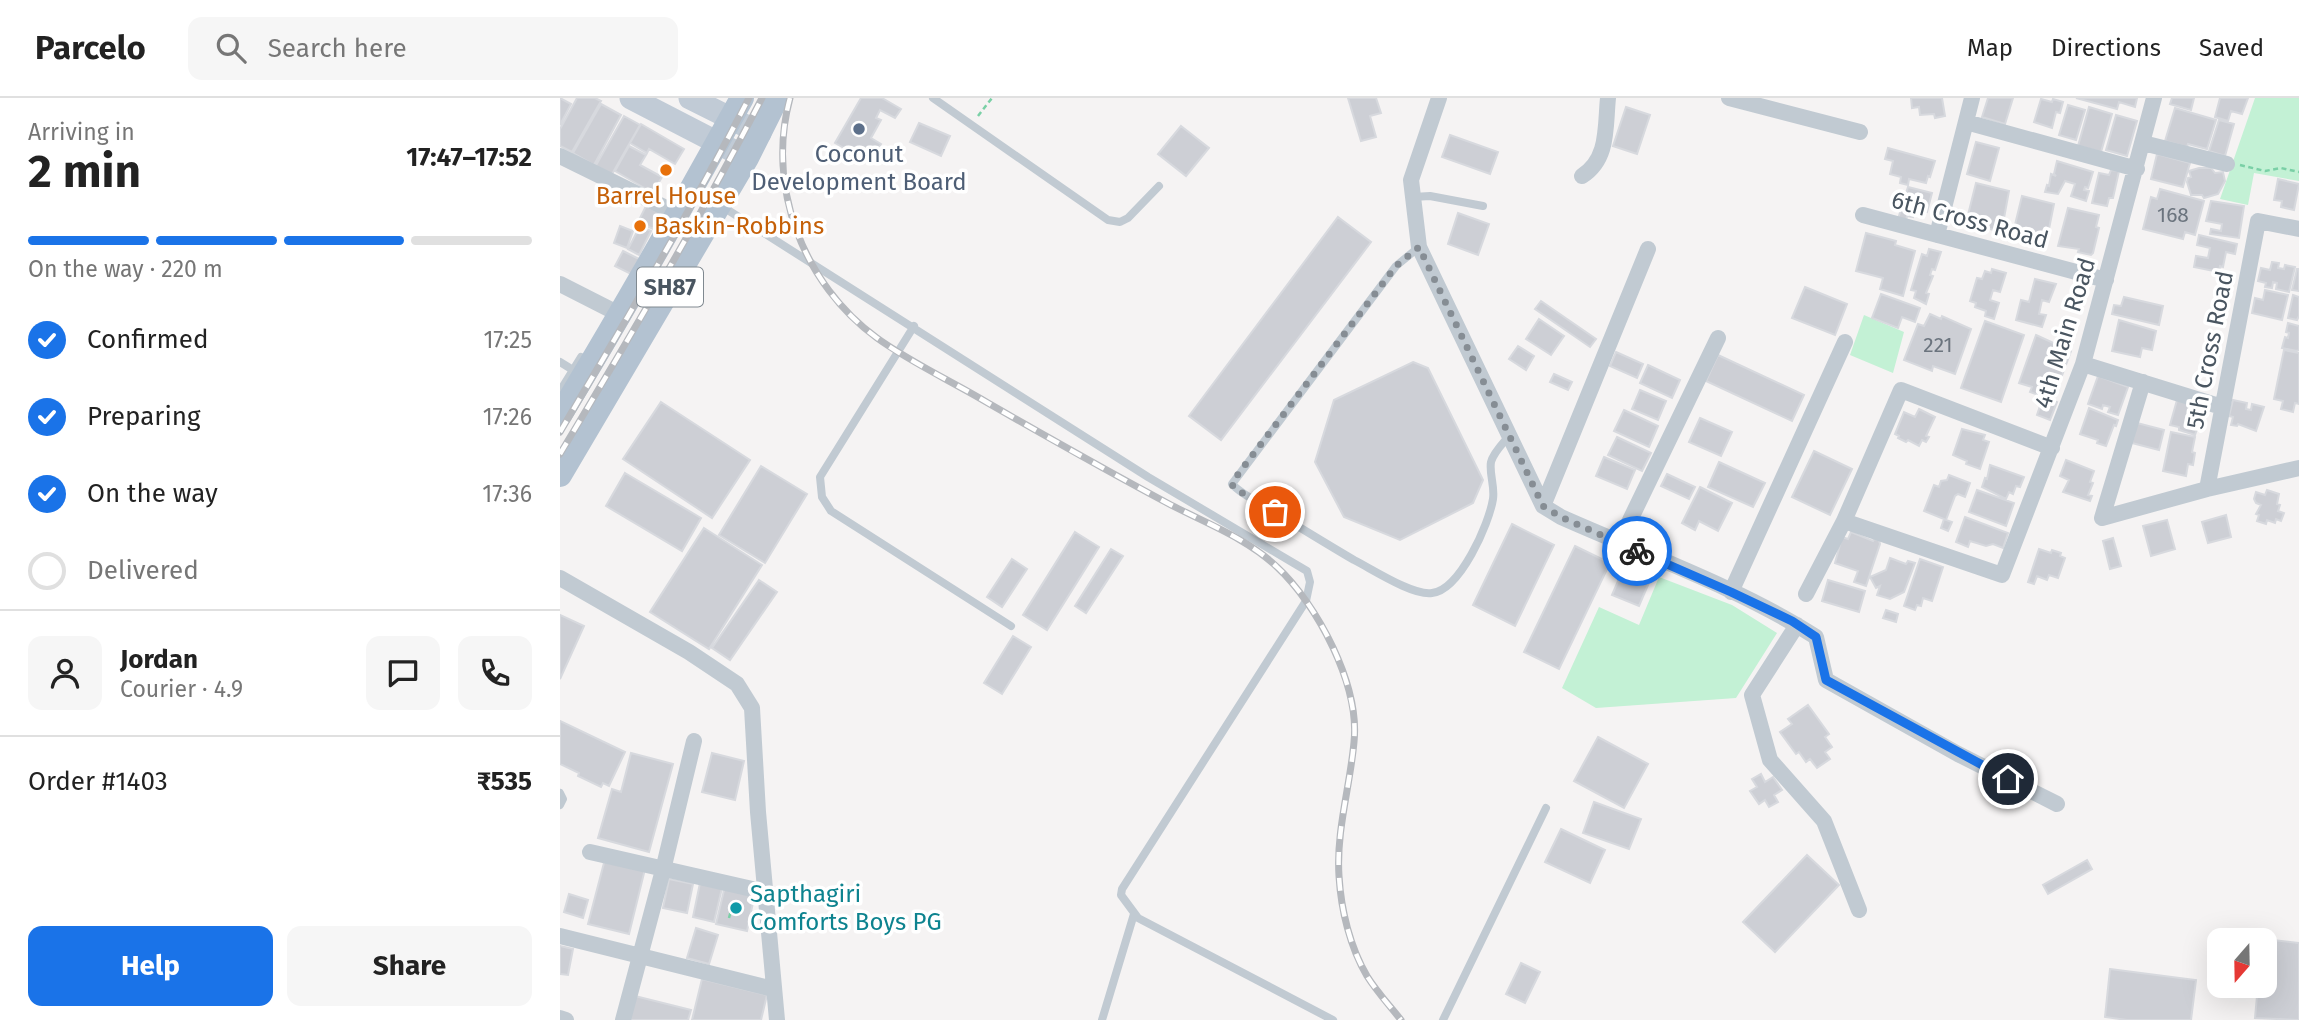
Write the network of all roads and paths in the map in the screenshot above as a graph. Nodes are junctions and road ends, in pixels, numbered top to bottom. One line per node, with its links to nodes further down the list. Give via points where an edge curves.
1 (631, 98): 16 (main road)
2 (690, 98): 11 (main road)
3 (778, 98): 15 (main road, SH87)
4 (933, 98): 13 (lane)
5 (992, 98): 13 (path)
6 (1439, 98): 25 (street, via 1411,180)
7 (1608, 98): 23 (street, via 1602,154)
8 (1729, 98): 14 (street)
9 (1972, 98): 12 (street)
10 (2154, 98): 17 (street, 4th Main Road)
11 (737, 108): 15 (main road); 16 (main road, SH87)
12 (1966, 122): 21 (street); 31 (street)
13 (971, 125): 24 (lane, via 1108,220 1128,218)
14 (1860, 132)
15 (760, 133): 19 (main road, SH87)
16 (718, 143): 19 (main road); 28 (main road, SH87)
17 (2143, 143): 20 (street); 21 (street, 4th Main Road)
18 (560, 156): 28 (street)
19 (747, 158): 26 (main road, SH87)
20 (2227, 164): 22 (path)
21 (2137, 169): 34 (street, 4th Main Road)
22 (2299, 172)
23 (1583, 176)
24 (1159, 186)
25 (1413, 197): 27 (lane); 32 (street)
26 (719, 204): 37 (lane); 51 (main road, SH87)
27 (1483, 206)
28 (678, 214): 36 (main road, SH87)
29 (1863, 215): 31 (street, 6th Cross Road)
30 (2299, 229): 46 (street, 5th Cross Road, via 2258,221)
31 (1937, 235): 34 (street, 6th Cross Road)
32 (1419, 247): 48 (street); 48 (lane, via 1396,266 1232,484 1395,582 1433,593 1448,586 1474,551 1493,499 1492,458)
33 (1648, 249): 53 (street)
34 (2106, 280): 42 (street, 4th Main Road)
35 (560, 284): 36 (street)
36 (612, 315): 47 (main road, SH87)
37 (914, 326): 60 (lane, via 820,477 822,497 831,511); 71 (lane, via 1148,477 1307,571 1306,601 1122,889 1121,895)
38 (1718, 338): 55 (street)
39 (1845, 342): 57 (street)
40 (586, 350): 43 (lane)
41 (560, 362): 43 (lane)
42 (2083, 363): 44 (street); 49 (street, 4th Main Road)
43 (573, 370): 45 (lane)
44 (2143, 382): 46 (street); 52 (street, via 2102,518)
45 (560, 391)
46 (2222, 407): 52 (street, 5th Cross Road)
47 (560, 415)
48 (1509, 436): 53 (street)
49 (2052, 448): 54 (street, 4th Main Road, via 2002,575); 54 (street, via 1901,390)
50 (2299, 468): 52 (street)
51 (560, 475)
52 (2207, 489)
53 (1543, 506): 55 (street)
54 (1844, 521): 58 (street)
55 (1619, 543): 57 (street)
56 (560, 578): 68 (street, via 737,684 752,708)
57 (1731, 592): 59 (street)
58 (1806, 594)
59 (1797, 625): 63 (street, via 1816,637 1826,680); 70 (street, via 1752,695 1770,760 1824,821)
60 (1011, 626)
61 (695, 741): 67 (street)
62 (560, 793): 64 (lane)
63 (2057, 804)
64 (560, 805)
65 (1546, 808): 83 (lane)
66 (590, 852): 67 (street)
67 (663, 870): 68 (street); 74 (street)
68 (765, 892): 75 (street)
69 (732, 907): 72 (path)
70 (1859, 910)
71 (1135, 914): 76 (lane); 81 (lane)
72 (729, 918)
73 (560, 936): 74 (street)
74 (640, 956): 75 (street); 79 (street)
75 (773, 989): 80 (street)
76 (1316, 1015): 82 (lane)
77 (560, 1018): 78 (street)
78 (566, 1020)
79 (623, 1020)
80 (777, 1020)
81 (1102, 1020)
82 (1333, 1020)
83 (1443, 1020)

